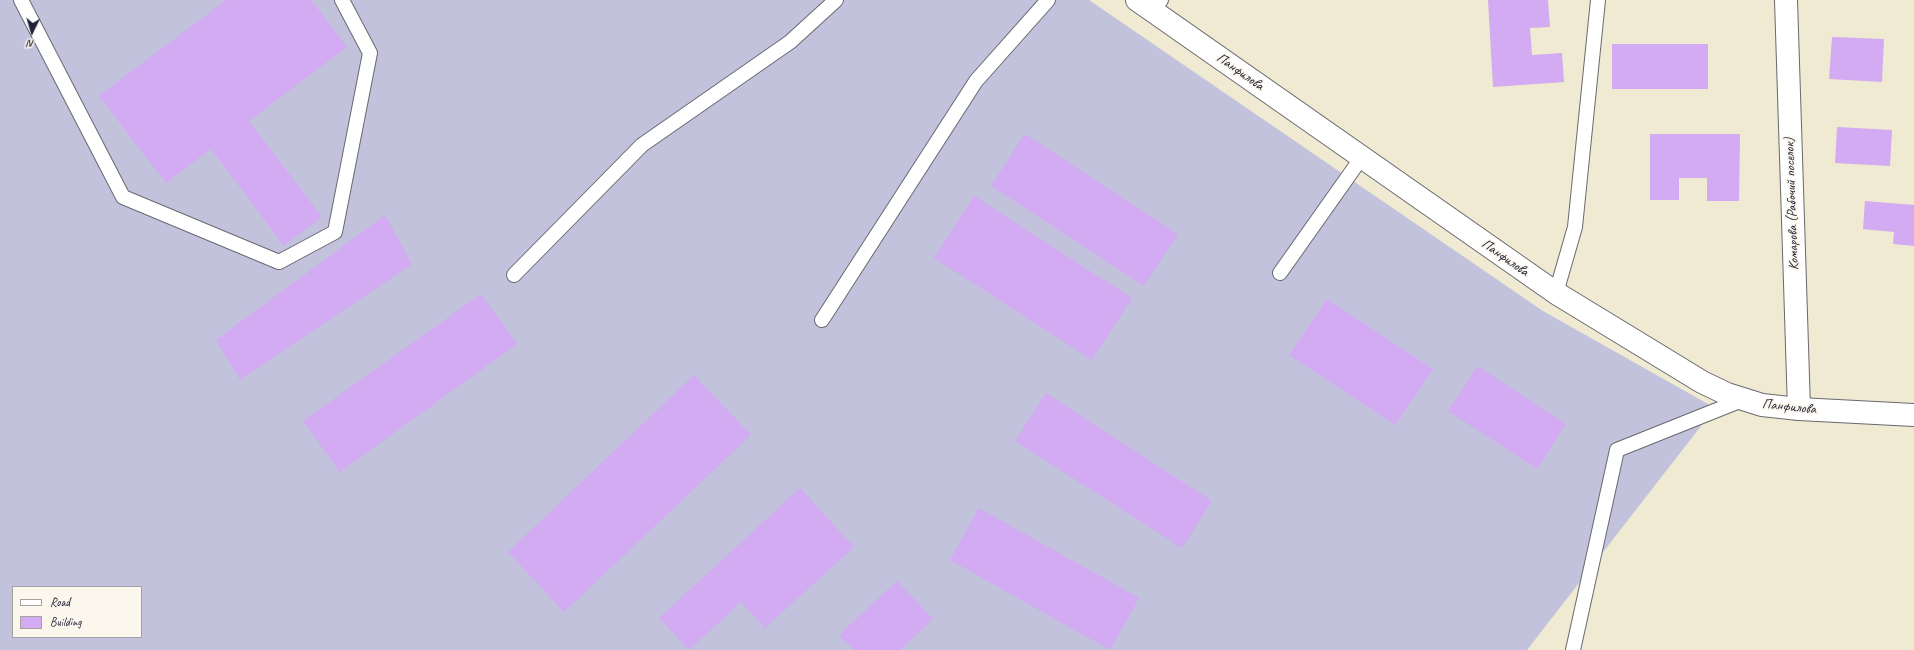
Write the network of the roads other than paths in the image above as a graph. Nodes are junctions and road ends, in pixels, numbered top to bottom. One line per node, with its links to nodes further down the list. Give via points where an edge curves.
1 (21, 0): 2 (lane, via 123,197 280,262 335,232 370,52)
2 (342, 0)
3 (836, 0): 10 (lane, via 790,42 642,145)
4 (1048, 0): 12 (lane, via 976,81)
5 (1598, 0): 11 (lane, via 1575,226)
6 (1786, 0): 14 (street, Комарова (Рабочий поселок))
7 (1150, 4): 8 (street, Панфилова)
8 (1362, 157): 9 (lane); 11 (street, Панфилова)
9 (1280, 272)
10 (514, 276)
11 (1556, 293): 13 (street, Панфилова, via 1702,382)
12 (822, 320)
13 (1742, 400): 14 (street, Панфилова); 16 (lane, via 1617,450)
14 (1799, 409): 15 (street, Панфилова)
15 (1914, 415)
16 (1573, 650)

